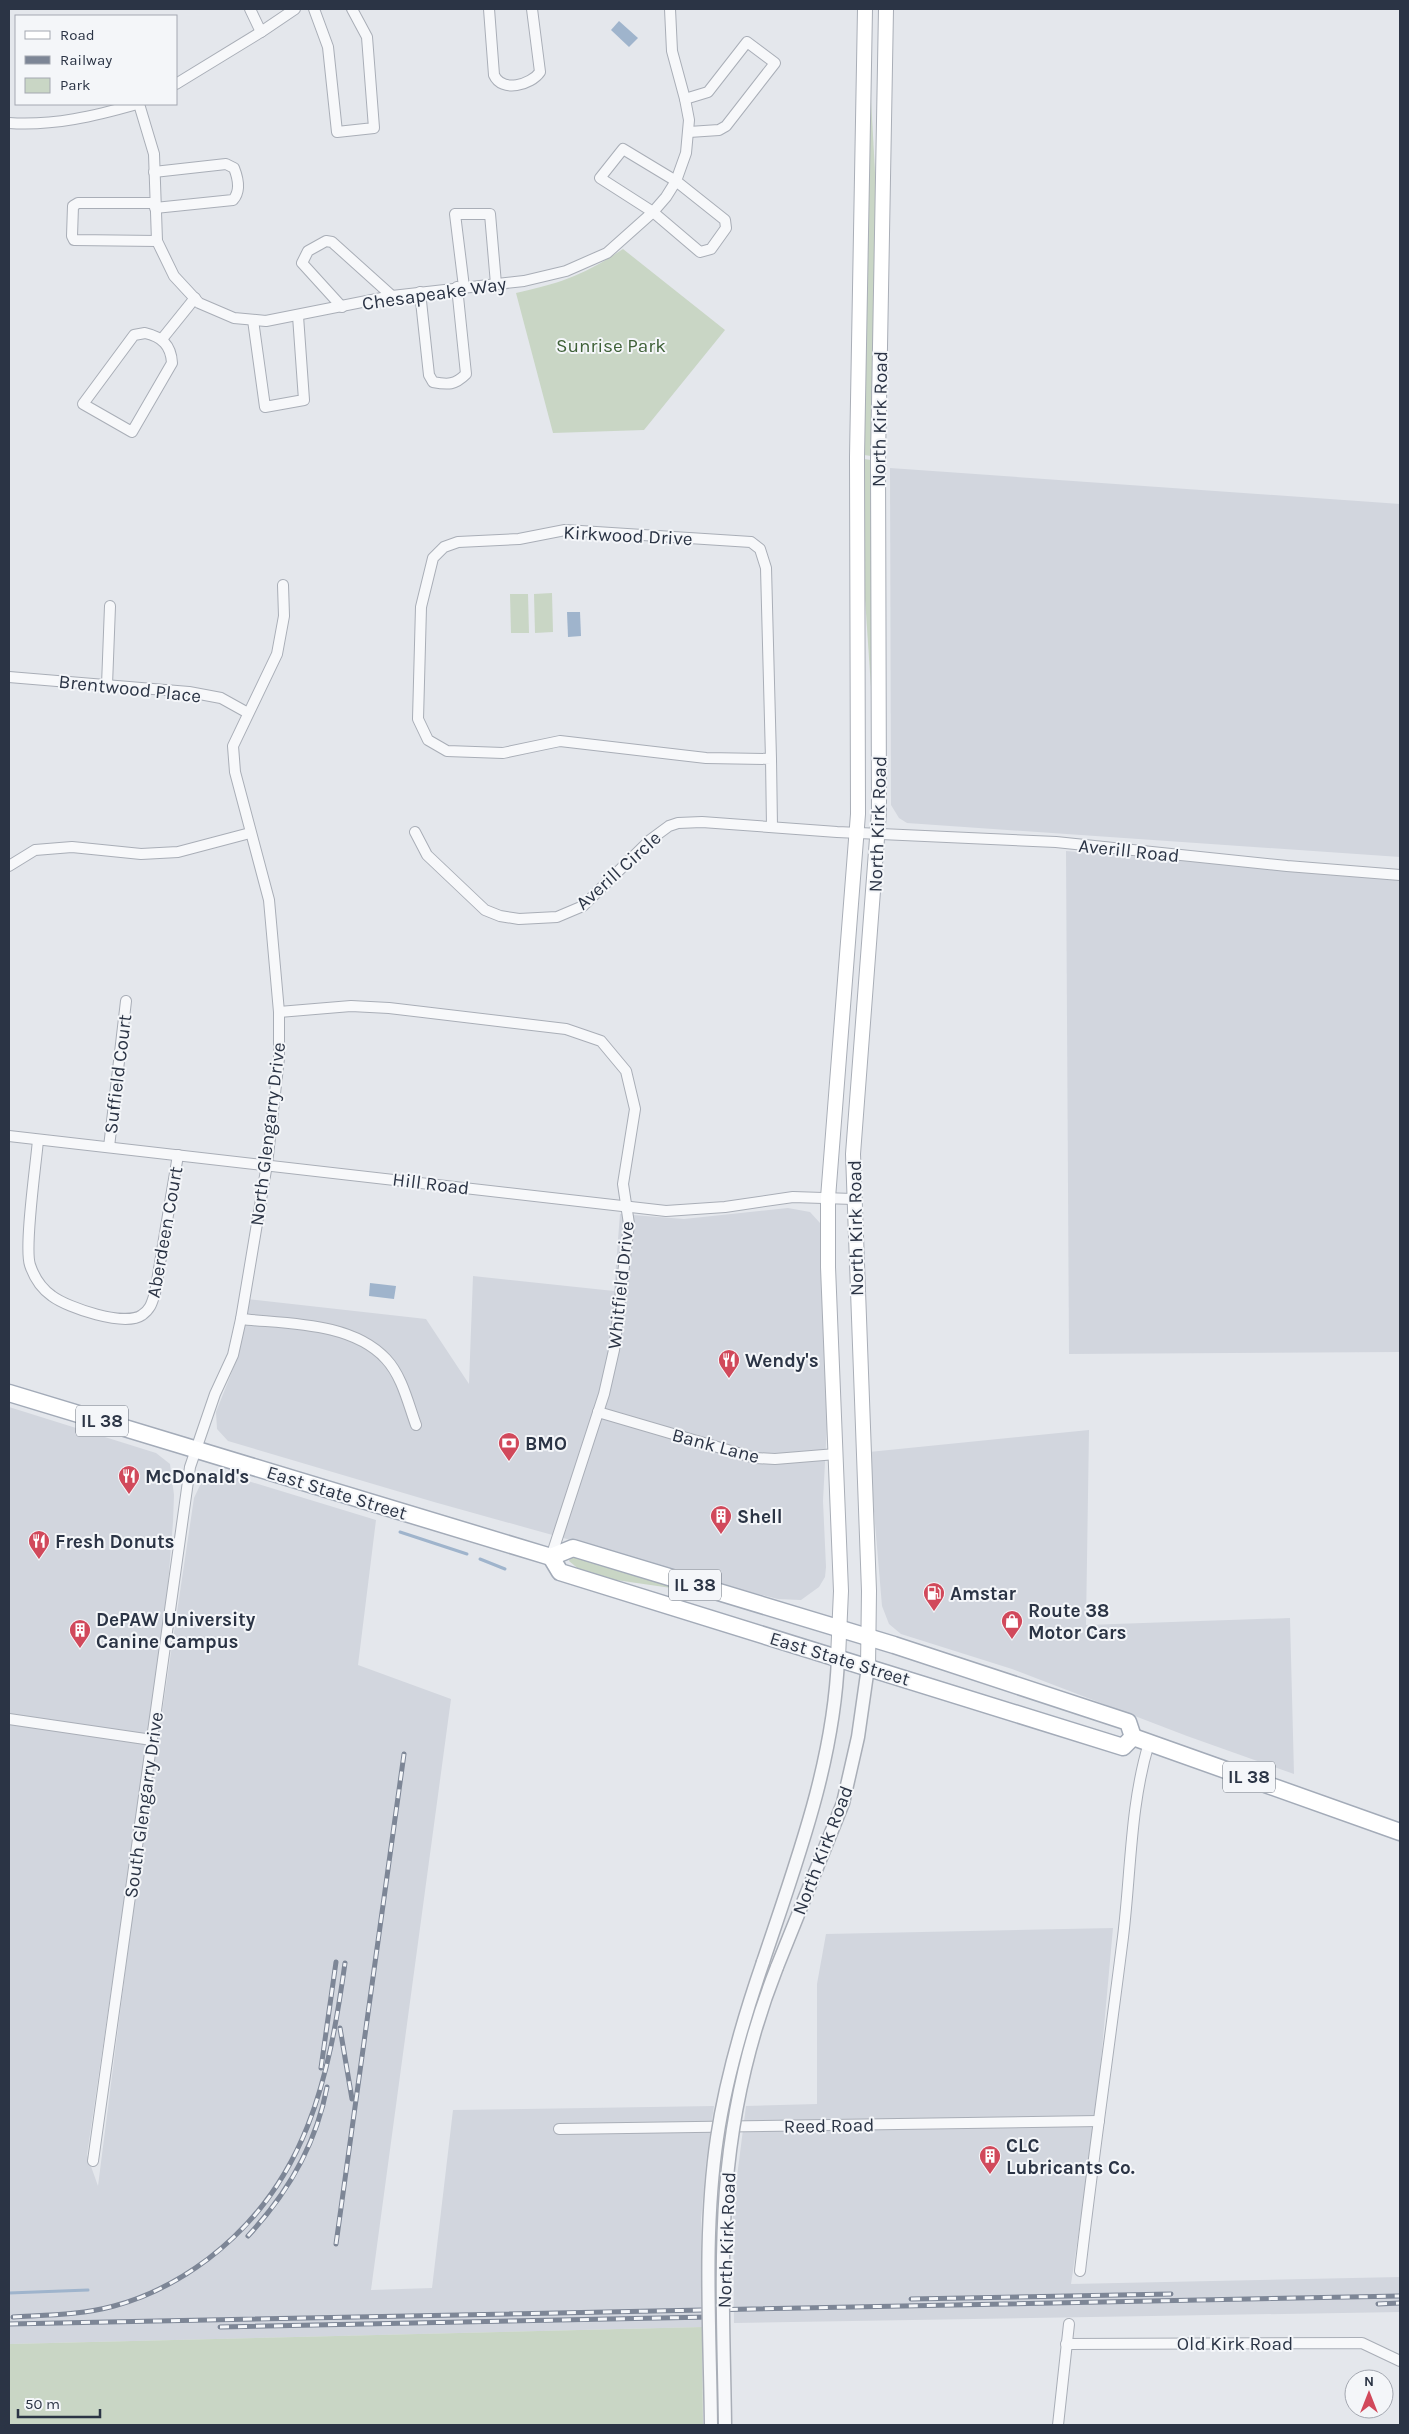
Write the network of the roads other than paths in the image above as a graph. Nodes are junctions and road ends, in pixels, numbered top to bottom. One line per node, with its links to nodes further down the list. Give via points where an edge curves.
1 (250, 9): 10 (street)
2 (295, 9): 10 (street)
3 (314, 9): 4 (street, via 328,47 337,132 374,128 367,37)
4 (352, 9)
5 (489, 9): 6 (street, via 494,75 499,82 509,86 530,80 540,72)
6 (532, 9)
7 (670, 9): 12 (street, Chesapeake Way, via 672,51)
8 (865, 9): 39 (main road, North Kirk Road, via 857,457)
9 (886, 9): 41 (main road, North Kirk Road, via 878,442)
10 (261, 32): 11 (street)
11 (178, 83)
12 (685, 99): 16 (street, Chesapeake Way); 16 (street, via 708,92 746,42 775,63 726,126 719,130)
13 (134, 105): 15 (street, via 89,118 33,125)
14 (138, 105): 17 (street, Chesapeake Way, via 154,154)
15 (9, 123)
16 (689, 132): 18 (street, Chesapeake Way, via 683,165)
17 (154, 172): 19 (street, Chesapeake Way); 19 (street, via 226,164 234,168 238,189 233,200)
18 (676, 181): 20 (street, Chesapeake Way); 20 (street, via 623,149 600,178); 20 (street, via 725,220 726,228 711,249 700,252)
19 (155, 206): 21 (street, Chesapeake Way); 21 (street, via 78,203 73,206 72,236 74,240)
20 (653, 212): 22 (street, Chesapeake Way, via 625,239 599,256 566,271)
21 (157, 241): 26 (street, Chesapeake Way, via 174,276)
22 (496, 284): 23 (street, Chesapeake Way); 23 (street, via 490,214 455,214)
23 (461, 287): 24 (street, Chesapeake Way); 24 (street, via 466,374 457,383 433,382 429,375)
24 (420, 292): 25 (street, Chesapeake Way)
25 (392, 296): 27 (street, Chesapeake Way); 27 (street, via 332,242 326,241 308,251 302,263)
26 (195, 298): 29 (street, Chesapeake Way, via 199,303 234,318); 30 (street)
27 (342, 307): 28 (street, Chesapeake Way)
28 (298, 316): 29 (street, Chesapeake Way); 29 (street, via 304,400 265,407)
29 (253, 320)
30 (162, 339): 30 (street, via 145,333 134,335 84,404 132,432 172,363 171,351)
31 (283, 585): 35 (street, North Glengarry Drive, via 284,616 277,654)
32 (110, 606): 34 (street)
33 (9, 677): 34 (street, Brentwood Place)
34 (107, 685): 35 (street, Brentwood Place, via 220,698)
35 (248, 713): 40 (street, North Glengarry Drive, via 233,746 235,772)
36 (771, 759): 36 (street, Kirkwood Drive, via 706,758 560,741 488,754 437,746 422,730 418,706 421,607 433,558 444,547 458,542 518,539 565,530 751,542 760,550 766,568); 37 (street, Kirkwood Drive)
37 (772, 827): 38 (street, Averill Circle, via 678,822 650,840 582,906 557,917 542,919 510,918 485,910 427,855); 39 (street, Averill Circle)
38 (415, 832)
39 (858, 832): 41 (street, Averill Road); 51 (main road, North Kirk Road)
40 (250, 833): 42 (street, via 178,852 141,854 72,846 35,850); 45 (street, North Glengarry Drive, via 269,900)
41 (878, 833): 43 (street, Averill Road, via 1056,842); 52 (main road, North Kirk Road, via 855,1114)
42 (9, 866)
43 (1400, 875)
44 (126, 1001): 48 (street, Suffield Court)
45 (279, 1012): 50 (street, North Glengarry Drive, via 279,1058); 53 (street, Whitfield Drive, via 351,1006 389,1008 566,1029 601,1041 626,1071 635,1109 623,1184)
46 (9, 1136): 47 (street, Hill Road)
47 (38, 1140): 48 (street, Hill Road); 49 (street, Aberdeen Court, via 30,1264 38,1282 52,1296 69,1305 117,1319 130,1320 151,1308)
48 (109, 1146): 49 (street, Hill Road)
49 (178, 1155): 50 (street, Hill Road)
50 (267, 1164): 53 (street, Hill Road); 54 (street, North Glengarry Drive)
51 (828, 1198): 52 (street, Hill Road); 53 (street, Hill Road, via 774,1199 679,1210); 59 (main road, North Kirk Road)
52 (854, 1199): 62 (main road, North Kirk Road)
53 (626, 1206): 56 (street, Whitfield Drive, via 629,1224 614,1350)
54 (241, 1319): 57 (street, via 335,1330 363,1340 387,1359 401,1383); 58 (street, North Glengarry Drive, via 233,1355)
55 (9, 1393): 58 (main road, East State Street / IL 38)
56 (598, 1412): 59 (street, Bank Lane, via 754,1458); 60 (street, Whitfield Drive)
57 (416, 1425)
58 (195, 1449): 60 (main road, East State Street / IL 38); 66 (street, South Glengarry Drive)
59 (836, 1454): 61 (main road, North Kirk Road)
60 (551, 1557): 61 (main road, East State Street / IL 38, via 573,1548); 63 (main road, East State Street / IL 38, via 560,1572)
61 (839, 1629): 62 (main road, East State Street / IL 38); 63 (main road, North Kirk Road)
62 (868, 1638): 64 (main road, North Kirk Road); 67 (main road, East State Street / IL 38, via 1128,1722)
63 (838, 1658): 64 (main road, East State Street / IL 38); 76 (street, North Kirk Road, bridge, via 834,1711 818,1784 734,2051 725,2094 714,2168 710,2226)
64 (868, 1667): 67 (main road, East State Street / IL 38, via 1123,1747); 77 (street, North Kirk Road, bridge, via 858,1737 843,1803 777,1967 751,2044 730,2150 724,2231)
65 (9, 1719): 66 (street)
66 (152, 1740): 71 (street, South Glengarry Drive)
67 (1141, 1740): 68 (main road, IL 38); 69 (street, via 1141,1768 1123,1936)
68 (1400, 1832)
69 (1099, 2121): 70 (street, Reed Road); 72 (street)
70 (559, 2129)
71 (93, 2161)
72 (1080, 2271)
73 (1069, 2324): 74 (street)
74 (1066, 2344): 75 (street, Old Kirk Road, via 1362,2342); 78 (street)
75 (1400, 2361)
76 (711, 2425)
77 (725, 2425)
78 (1058, 2425)

